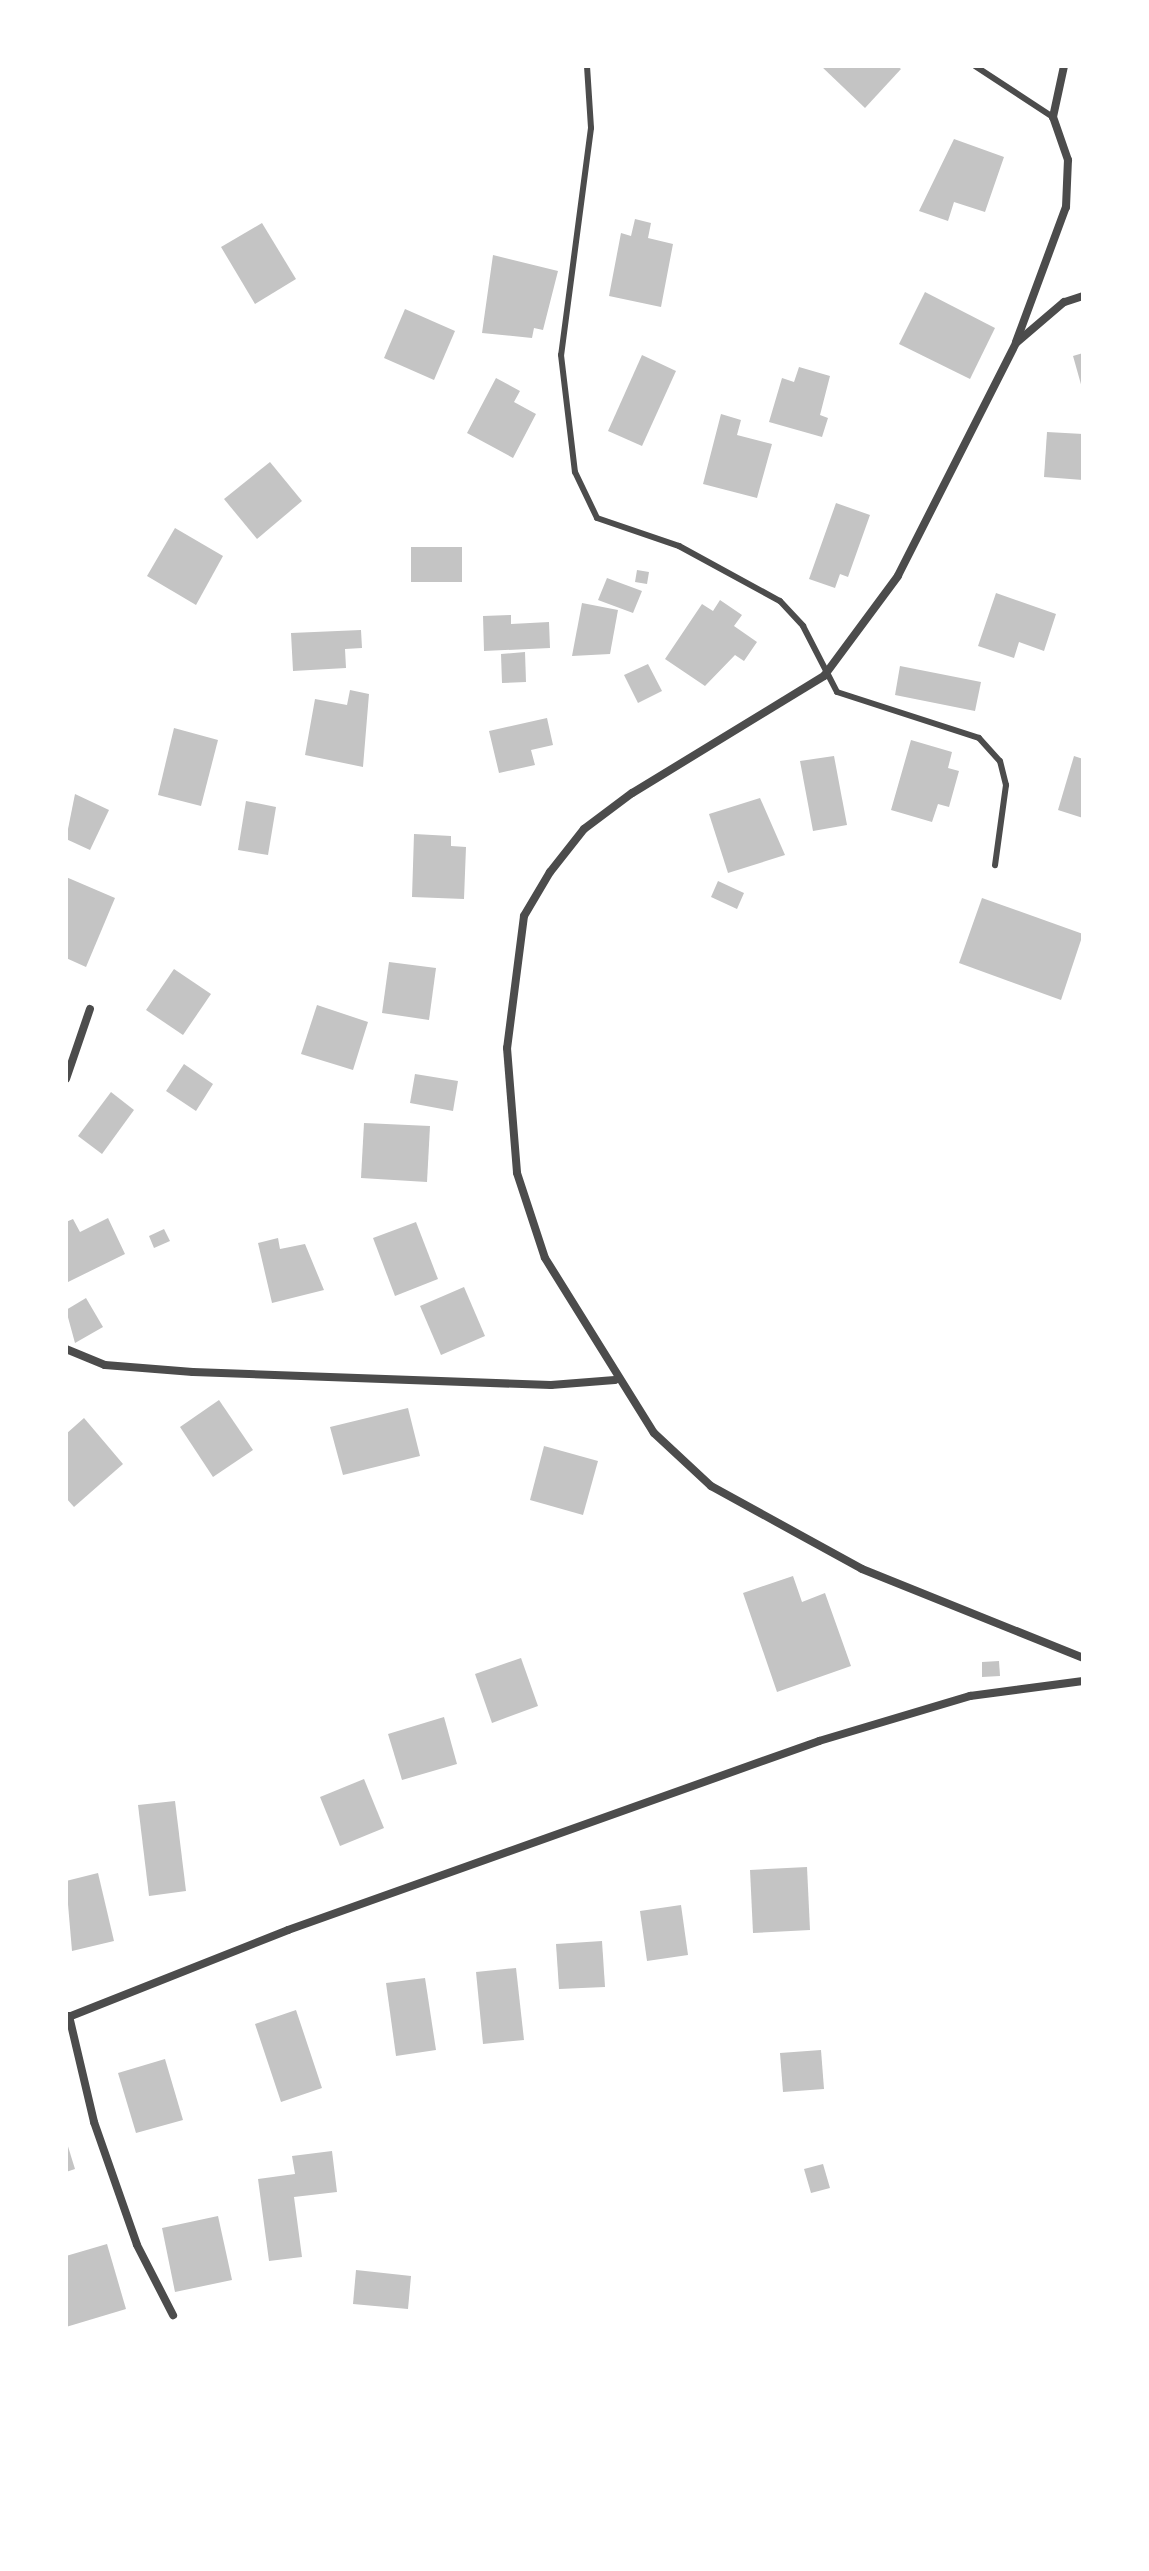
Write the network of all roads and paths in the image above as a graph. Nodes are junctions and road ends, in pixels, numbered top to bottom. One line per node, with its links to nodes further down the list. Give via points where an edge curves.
1 (587, 66): 7 (lane, via 591,128 561,355 575,472 597,518 679,546 780,601 803,626)
2 (975, 66): 4 (lane)
3 (1064, 66): 4 (street)
4 (1053, 117): 6 (street, via 1068,160 1066,207)
5 (1083, 296): 6 (street, via 1064,302)
6 (1016, 343): 7 (street, via 898,576)
7 (824, 676): 8 (lane, via 855,699 979,738 1000,761 1006,785); 12 (street, via 584,829 524,916 507,1048 517,1173 545,1258)
8 (995, 865)
9 (90, 1009): 10 (street)
10 (66, 1079)
11 (66, 1349): 12 (street, via 105,1365 193,1372 551,1385)
12 (615, 1380): 13 (street, via 654,1433 711,1486 862,1569)
13 (1083, 1658)
14 (1083, 1681): 15 (street, via 970,1696 819,1741 288,1930)
15 (68, 2017): 16 (street, via 94,2122 137,2245)
16 (173, 2315)

